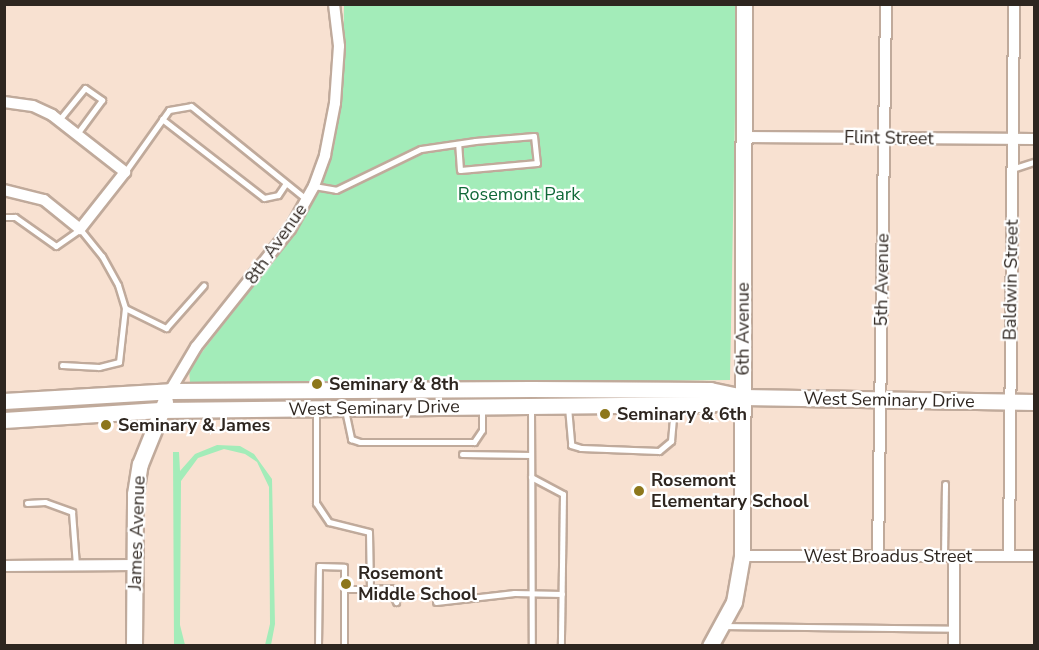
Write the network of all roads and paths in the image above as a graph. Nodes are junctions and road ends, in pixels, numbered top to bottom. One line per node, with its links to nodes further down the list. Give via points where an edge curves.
1 (334, 4): 18 (street, 8th Avenue, via 339,45 335,104)
2 (744, 4): 9 (main road, 6th Avenue)
3 (886, 4): 10 (street, 5th Avenue)
4 (1014, 4): 11 (street, Baldwin Street)
5 (4, 102): 7 (street, via 33,106)
6 (162, 119): 16 (lane); 17 (lane, via 169,110 191,106); 17 (lane, via 264,198 278,195)
7 (59, 120): 8 (street); 8 (lane, via 85,88 102,100)
8 (77, 134): 16 (street)
9 (744, 137): 10 (street, Flint Street); 29 (main road, 6th Avenue)
10 (884, 138): 11 (street, Flint Street); 30 (street, 5th Avenue)
11 (1013, 139): 12 (street, Flint Street); 15 (street, Baldwin Street)
12 (1035, 140)
13 (458, 144): 13 (lane, via 460,170 537,163 534,136); 18 (lane, via 421,149 336,190)
14 (1035, 162): 15 (lane)
15 (1012, 169): 32 (street, Baldwin Street)
16 (124, 172): 22 (street)
17 (286, 183): 20 (lane)
18 (314, 186): 20 (street, 8th Avenue)
19 (4, 190): 22 (street, via 44,200)
20 (307, 200): 28 (street, 8th Avenue, via 290,229 196,347)
21 (4, 217): 22 (lane, via 15,217 56,246)
22 (80, 229): 24 (lane, via 102,256)
23 (204, 285): 24 (lane, via 166,328)
24 (125, 308): 25 (lane, via 119,363 99,367)
25 (62, 365)
26 (531, 389): 27 (main road, West Seminary Drive); 29 (main road, West Seminary Drive, via 710,390); 35 (main road)
27 (316, 390): 28 (main road, West Seminary Drive); 38 (main road)
28 (170, 391): 31 (main road, West Seminary Drive); 40 (main road, James Avenue)
29 (743, 397): 30 (main road, West Seminary Drive); 34 (main road, West Seminary Drive, via 711,404); 47 (main road, 6th Avenue)
30 (880, 400): 32 (main road, West Seminary Drive); 48 (street, 5th Avenue)
31 (4, 401)
32 (1010, 402): 33 (main road, West Seminary Drive); 50 (street, Baldwin Street)
33 (1035, 402)
34 (674, 405): 36 (main road, West Seminary Drive); 36 (lane, via 671,441 659,451 571,445)
35 (531, 406): 36 (main road, West Seminary Drive); 37 (main road, West Seminary Drive); 43 (lane)
36 (568, 406)
37 (482, 407): 39 (main road, West Seminary Drive); 39 (lane, via 482,430 474,442 360,442 351,439)
38 (316, 408): 39 (main road, West Seminary Drive); 40 (main road, West Seminary Drive); 56 (lane, via 316,503 329,522 369,532)
39 (345, 408)
40 (160, 410): 41 (main road, West Seminary Drive); 53 (main road, James Avenue, via 140,464)
41 (4, 420)
42 (462, 454): 43 (lane)
43 (531, 455): 44 (lane)
44 (531, 477): 57 (lane); 58 (lane, via 562,494)
45 (945, 484): 49 (lane)
46 (27, 503): 52 (lane, via 45,502 72,512)
47 (742, 556): 48 (street, West Broadus Street); 61 (main road, 6th Avenue, via 739,588)
48 (878, 556): 49 (street, West Broadus Street)
49 (949, 556): 50 (street, West Broadus Street); 62 (street)
50 (1009, 556): 51 (street, West Broadus Street)
51 (1035, 556)
52 (76, 565): 53 (street); 54 (street)
53 (134, 565): 63 (main road, James Avenue)
54 (4, 566)
55 (344, 589): 56 (lane); 64 (lane, via 344,567 319,566); 65 (lane)
56 (370, 589): 59 (lane, via 391,588)
57 (532, 593): 58 (lane); 60 (lane); 66 (lane)
58 (562, 594): 67 (lane)
59 (396, 602)
60 (436, 602)
61 (723, 627): 62 (lane); 68 (main road, 6th Avenue)
62 (954, 629): 69 (street)
63 (134, 645)
64 (318, 645)
65 (344, 645)
66 (532, 645)
67 (561, 645)
68 (710, 645)
69 (954, 645)

